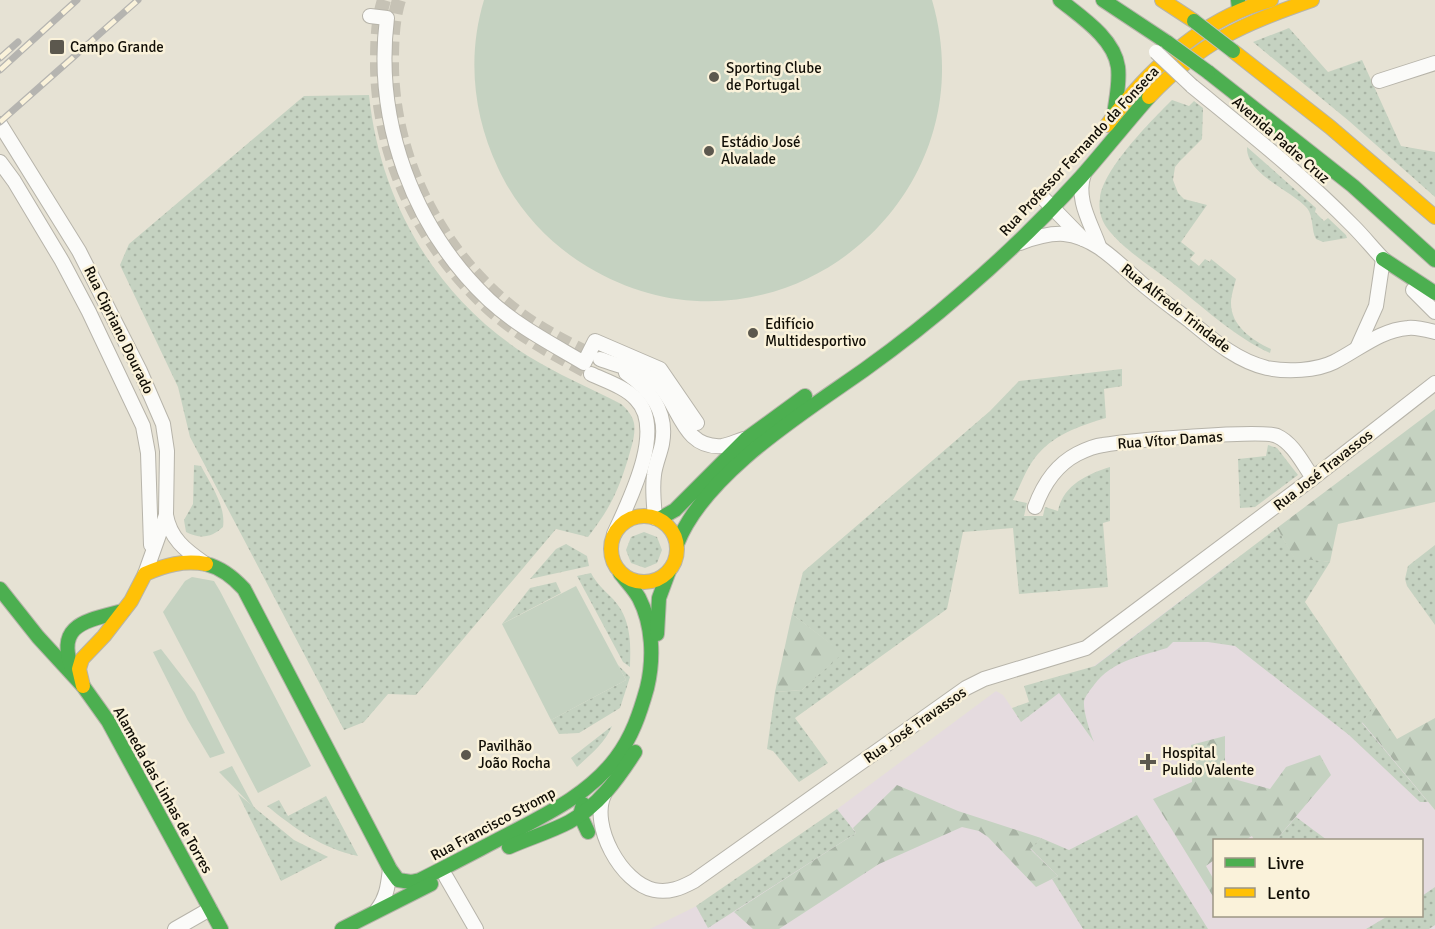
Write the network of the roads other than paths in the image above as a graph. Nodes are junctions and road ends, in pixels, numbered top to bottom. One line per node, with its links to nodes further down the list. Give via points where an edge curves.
1 (1059, 0): 14 (main road, via 1112,48 1118,72)
2 (1097, 0): 23 (street, Avenida Padre Cruz, bridge, via 1274,154)
3 (1103, 0): 24 (main road, Avenida Padre Cruz, bridge, via 1208,72 1307,148)
4 (1162, 0): 10 (main road)
5 (1178, 0): 10 (main road)
6 (1271, 0): 8 (main road, Rua Professor Fernando da Fonseca)
7 (1312, 0): 11 (main road, Rua Professor Fernando da Fonseca)
8 (1238, 5): 11 (main road, via 1236,19); 14 (main road, Rua Professor Fernando da Fonseca, via 1154,71)
9 (370, 16): 31 (street, via 387,18 384,63 388,112 402,164 431,228 490,301)
10 (1194, 21): 19 (main road, bridge, via 1330,127)
11 (1216, 39): 17 (main road, Rua Professor Fernando da Fonseca, via 1150,94)
12 (1435, 63): 13 (street)
13 (1379, 81)
14 (1114, 115): 18 (main road, Rua Professor Fernando da Fonseca)
15 (0, 124): 37 (street, Rua Cipriano Dourado, via 76,245 158,410 166,437)
16 (0, 162): 41 (street, Rua Cipriano Dourado, via 62,261 143,426 148,453)
17 (1085, 172): 18 (main road, Rua Professor Fernando da Fonseca); 22 (street, Rua Alfredo Trindade, via 1080,188 1082,202)
18 (1048, 204): 20 (street, Rua Alfredo Trindade); 21 (main road, Rua Professor Fernando da Fonseca); 34 (main road, Rua Professor Fernando da Fonseca, via 881,344)
19 (1435, 217)
20 (1084, 241): 21 (street, Rua Alfredo Trindade, via 1056,234); 22 (street, Rua Alfredo Trindade)
21 (1015, 245): 40 (main road, Rua Professor Fernando da Fonseca, via 890,352 746,457 696,508)
22 (1099, 246): 28 (street, Rua Alfredo Trindade, via 1149,290 1239,358 1267,368 1311,368 1333,362)
23 (1383, 259): 25 (main road); 26 (street, Avenida Padre Cruz); 28 (street, via 1376,306)
24 (1435, 261)
25 (1435, 293)
26 (1435, 312)
27 (1435, 332): 28 (street, Rua Alfredo Trindade, via 1409,327)
28 (1358, 346)
29 (600, 359): 30 (street)
30 (615, 365): 34 (street, via 656,382 697,440 722,446); 38 (street, via 644,386 661,413 663,440 654,473)
31 (588, 368): 33 (street, via 595,341 660,369); 39 (street, via 636,399 649,427 634,488)
32 (1435, 383): 35 (street, Rua José Travassos)
33 (697, 423)
34 (746, 439): 38 (main road, Rua Professor Fernando da Fonseca, via 675,510)
35 (1313, 478): 36 (street, Rua Vítor Damas, via 1293,450 1276,435 1102,445 1079,452 1060,465 1045,484); 54 (street, Rua José Travassos, via 1086,648 966,688 687,885 666,891 640,884)
36 (1035, 507)
37 (166, 515): 41 (street, Rua Cipriano Dourado); 42 (street, via 175,538)
38 (657, 519): 39 (main road, via 631,518); 40 (main road, via 668,526)
39 (614, 534): 44 (main road, via 611,554)
40 (677, 544): 43 (main road, via 676,558)
41 (151, 556): 45 (street, Rua Cipriano Dourado)
42 (205, 563): 45 (main road, via 175,561); 55 (main road, via 226,570 244,588)
43 (669, 571): 44 (main road, via 651,582 639,582); 50 (main road, Rua Francisco Stromp, via 657,609 658,673 649,718 635,752)
44 (620, 573): 49 (main road, Rua Francisco Stromp, via 645,611 650,673 636,725)
45 (145, 574): 47 (main road)
46 (0, 589): 48 (main road, Alameda das Linhas de Torres)
47 (123, 611): 48 (main road, via 82,659 79,669); 48 (main road, via 80,624 70,632 65,648 67,658)
48 (83, 686): 57 (main road, Alameda das Linhas de Torres, via 108,721)
49 (601, 777): 51 (main road, via 587,796); 55 (main road, Rua Francisco Stromp, via 557,810 420,880 398,880)
50 (604, 795): 51 (main road, Rua Francisco Stromp); 54 (street, Rua José Travassos, via 600,814)
51 (580, 815): 52 (main road, Rua Francisco Stromp); 53 (main road)
52 (563, 825): 53 (street, Rua José Travassos, via 575,825); 56 (main road, Rua Francisco Stromp)
53 (588, 832): 54 (street, Rua José Travassos)
54 (609, 848)
55 (390, 869): 58 (street, via 387,893)
56 (446, 877): 58 (main road, Rua Francisco Stromp); 62 (street)
57 (210, 909): 59 (street); 60 (main road, Alameda das Linhas de Torres)
58 (377, 910): 61 (main road, Rua Francisco Stromp)
59 (175, 929)
60 (221, 929)
61 (342, 929)
62 (476, 929)

